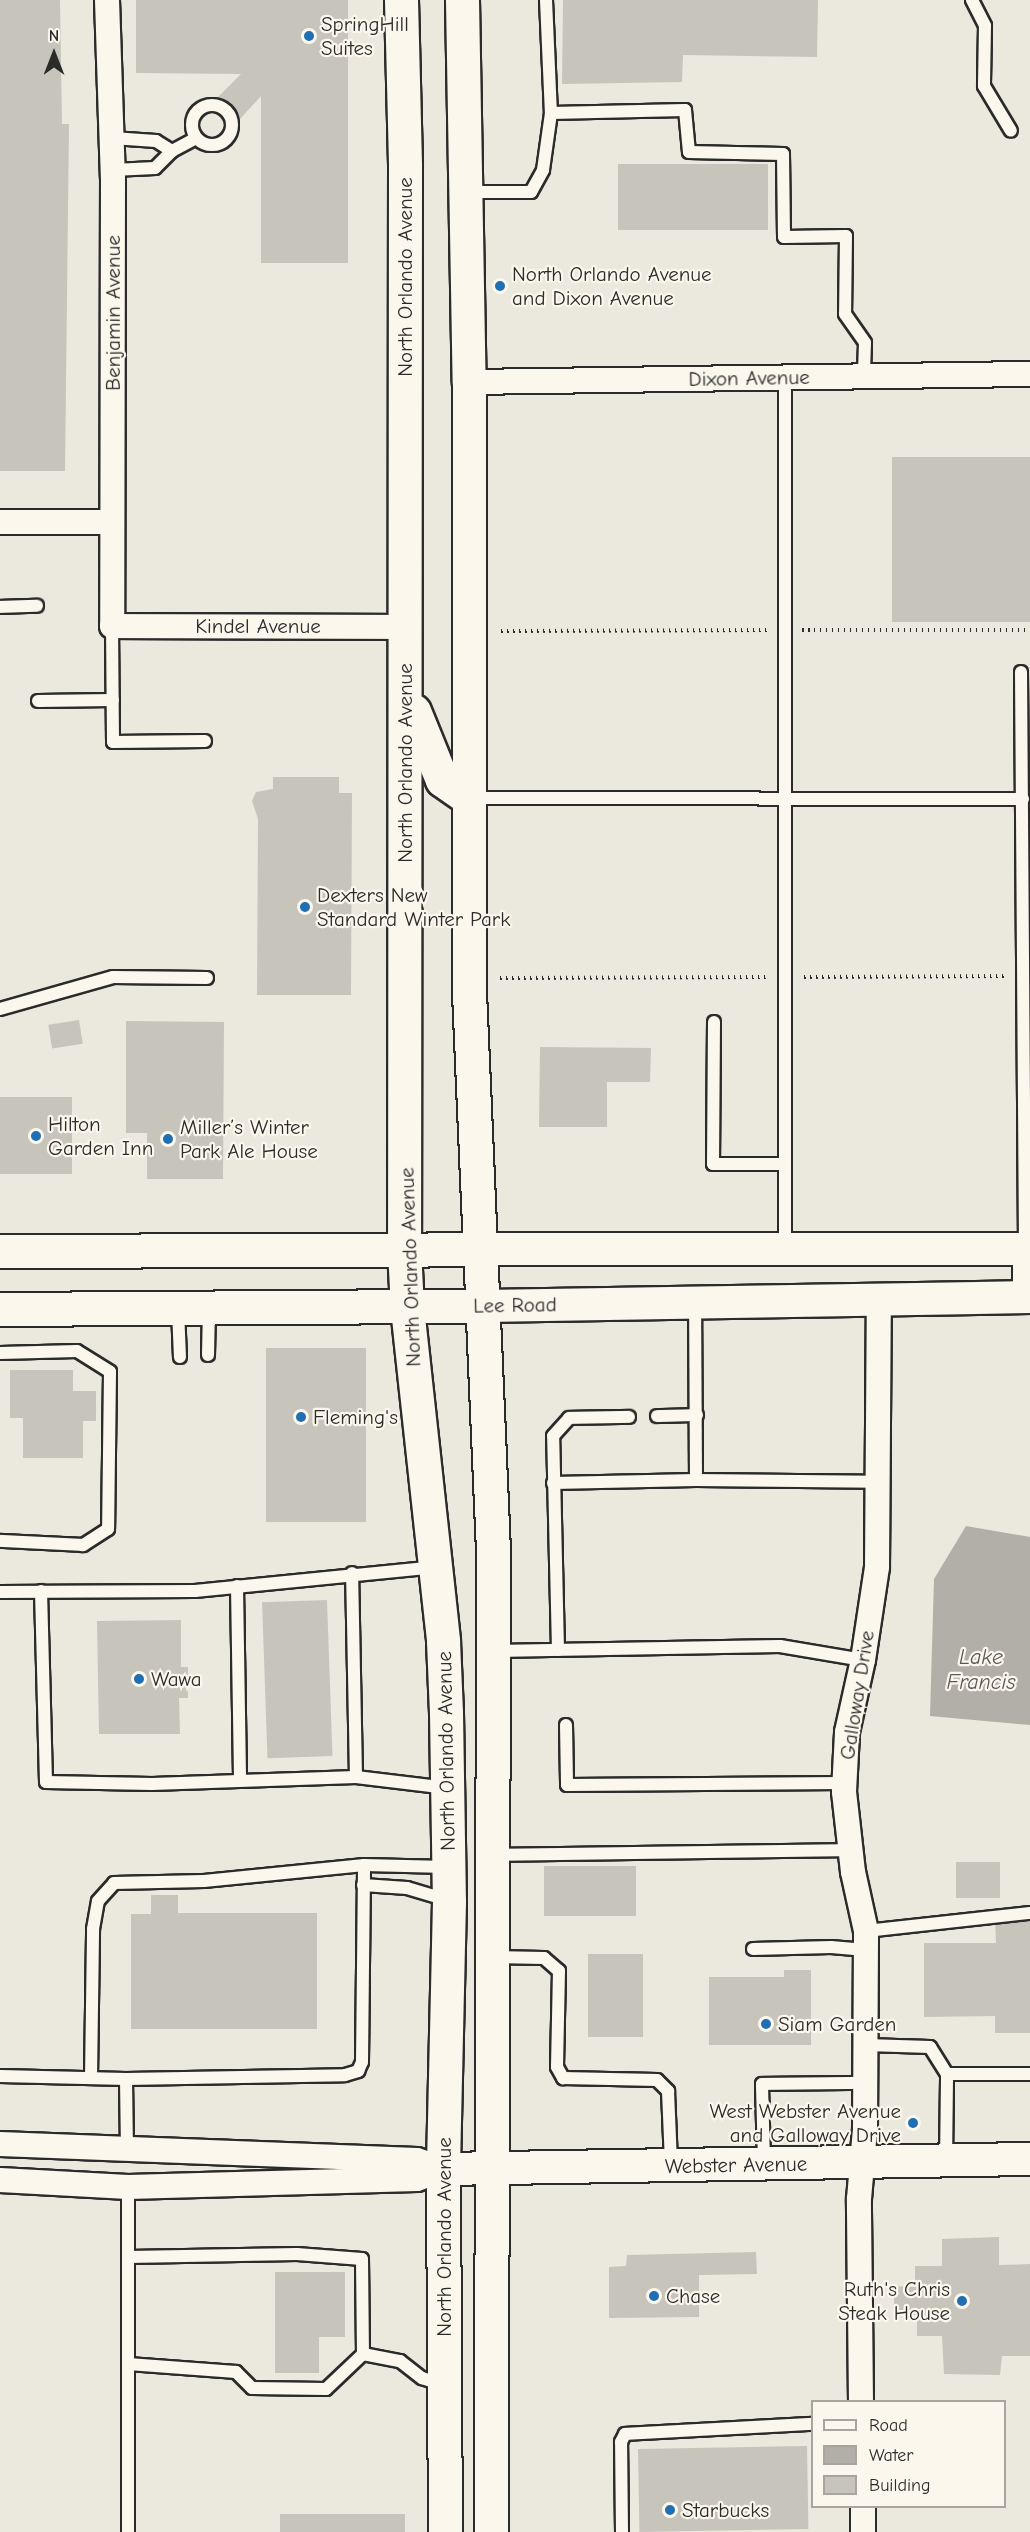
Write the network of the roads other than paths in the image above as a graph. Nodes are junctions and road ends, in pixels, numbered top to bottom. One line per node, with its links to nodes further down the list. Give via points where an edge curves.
1 (107, 0): 8 (street, Benjamin Avenue)
2 (401, 0): 22 (main road, North Orlando Avenue)
3 (462, 0): 12 (main road, North Orlando Avenue)
4 (546, 0): 6 (lane)
5 (972, 0): 7 (lane, via 985,26 984,86)
6 (551, 113): 12 (lane, via 543,170 531,192); 14 (lane, via 685,110 689,152 783,154 784,237 846,236 845,314 865,343)
7 (1011, 131)
8 (112, 138): 10 (lane, via 156,141); 11 (street, Benjamin Avenue)
9 (196, 138): 10 (lane)
10 (172, 151): 11 (lane, via 155,168)
11 (113, 170): 18 (street, Benjamin Avenue)
12 (465, 192): 16 (main road, North Orlando Avenue)
13 (1030, 374): 14 (street, Dixon Avenue)
14 (864, 376): 15 (street, Dixon Avenue)
15 (785, 377): 16 (street, Dixon Avenue); 29 (lane)
16 (469, 382): 28 (main road, North Orlando Avenue)
17 (0, 522): 18 (street)
18 (112, 522): 21 (street, Benjamin Avenue)
19 (38, 606): 20 (lane)
20 (0, 607)
21 (112, 626): 22 (street, Kindel Avenue); 25 (lane)
22 (405, 627): 24 (main road, North Orlando Avenue)
23 (1021, 672): 30 (lane)
24 (405, 683): 28 (main road, via 427,751 442,780); 38 (main road, North Orlando Avenue)
25 (114, 700): 26 (lane); 27 (lane, via 113,742)
26 (38, 701)
27 (205, 741)
28 (468, 798): 29 (lane); 36 (main road, North Orlando Avenue, via 469,992)
29 (785, 799): 30 (lane); 34 (lane)
30 (1023, 799): 35 (lane)
31 (207, 978): 32 (lane, via 113,977)
32 (0, 1009)
33 (714, 1022): 34 (lane, via 713,1164)
34 (786, 1164): 37 (lane)
35 (1028, 1248): 37 (street); 40 (street)
36 (482, 1249): 37 (street); 38 (main road); 43 (main road, North Orlando Avenue)
37 (786, 1249)
38 (405, 1250): 39 (main road); 45 (main road, North Orlando Avenue)
39 (0, 1251)
40 (1028, 1296): 41 (street, Lee Road)
41 (879, 1298): 42 (street, Lee Road); 54 (street, Galloway Drive)
42 (695, 1301): 43 (street, Lee Road); 50 (lane)
43 (484, 1306): 45 (main road, Lee Road); 63 (main road, North Orlando Avenue, via 493,1539)
44 (193, 1308): 45 (main road, Lee Road); 46 (main road, Lee Road); 48 (lane); 49 (lane)
45 (407, 1308): 57 (main road, North Orlando Avenue)
46 (0, 1309)
47 (0, 1353): 56 (lane, via 77,1351 110,1372 110,1438 108,1529 83,1545)
48 (208, 1356)
49 (180, 1357)
50 (697, 1415): 51 (lane); 53 (lane)
51 (657, 1416)
52 (629, 1417): 55 (lane, via 569,1418 553,1436)
53 (696, 1480): 54 (lane); 55 (lane)
54 (875, 1482): 64 (street, Galloway Drive, via 877,1567)
55 (553, 1484): 62 (lane)
56 (0, 1541)
57 (435, 1566): 58 (lane); 69 (main road, North Orlando Avenue, via 443,1641)
58 (352, 1573): 59 (lane); 66 (lane)
59 (237, 1586): 60 (lane, via 195,1591); 67 (lane)
60 (41, 1591): 61 (lane); 67 (lane, via 46,1782)
61 (0, 1592)
62 (558, 1650): 63 (lane); 64 (lane, via 780,1646)
63 (491, 1651): 71 (main road, North Orlando Avenue)
64 (863, 1660): 68 (street, Galloway Drive, via 847,1732)
65 (566, 1725): 68 (lane, via 567,1785)
66 (356, 1777): 67 (lane); 69 (lane)
67 (240, 1780)
68 (844, 1783): 70 (street, Galloway Drive)
69 (448, 1788): 73 (main road, North Orlando Avenue)
70 (851, 1850): 71 (lane); 77 (street, Galloway Drive)
71 (491, 1855): 79 (main road, North Orlando Avenue)
72 (364, 1865): 73 (lane); 74 (lane); 84 (lane, via 204,1881 114,1883 98,1901 93,1936)
73 (448, 1867): 75 (main road, North Orlando Avenue)
74 (363, 1885): 75 (lane, via 407,1888); 85 (lane, via 362,2062 358,2071 345,2075)
75 (449, 1901): 94 (main road, North Orlando Avenue)
76 (1030, 1913): 77 (lane)
77 (866, 1941): 78 (lane, via 831,1947); 80 (street, Galloway Drive)
78 (753, 1949)
79 (491, 1957): 93 (lane, via 544,1958 559,1971 557,2067 563,2078 657,2080 668,2091); 95 (main road, North Orlando Avenue)
80 (866, 2045): 81 (lane, via 930,2047); 86 (street, Galloway Drive)
81 (947, 2074): 82 (lane); 90 (lane)
82 (1030, 2074)
83 (0, 2076): 84 (lane)
84 (91, 2078): 85 (lane)
85 (126, 2079): 88 (lane)
86 (866, 2083): 91 (street, Galloway Drive); 92 (lane, via 762,2084)
87 (0, 2144): 88 (street)
88 (128, 2149): 94 (street, via 417,2160); 97 (street)
89 (1030, 2159): 90 (street, Webster Avenue)
90 (946, 2161): 91 (street, Webster Avenue)
91 (862, 2163): 92 (street, Webster Avenue); 102 (street, Galloway Drive)
92 (765, 2164): 93 (street, Webster Avenue)
93 (671, 2166): 95 (street, Webster Avenue)
94 (442, 2169): 95 (street, Webster Avenue); 97 (street, via 417,2179); 101 (main road, North Orlando Avenue)
95 (491, 2170): 107 (main road, North Orlando Avenue)
96 (0, 2180): 97 (street)
97 (128, 2187): 98 (lane)
98 (128, 2257): 99 (lane, via 297,2254 362,2259); 100 (lane)
99 (363, 2354): 100 (lane, via 326,2389 252,2388 236,2372); 101 (lane, via 400,2361 422,2378)
100 (128, 2364): 105 (lane)
101 (444, 2385): 106 (main road, North Orlando Avenue)
102 (861, 2400)
103 (811, 2424): 108 (lane, via 625,2434 621,2442)
104 (863, 2508): 109 (street)
105 (129, 2532)
106 (445, 2532)
107 (491, 2532)
108 (622, 2532)
109 (863, 2532)

